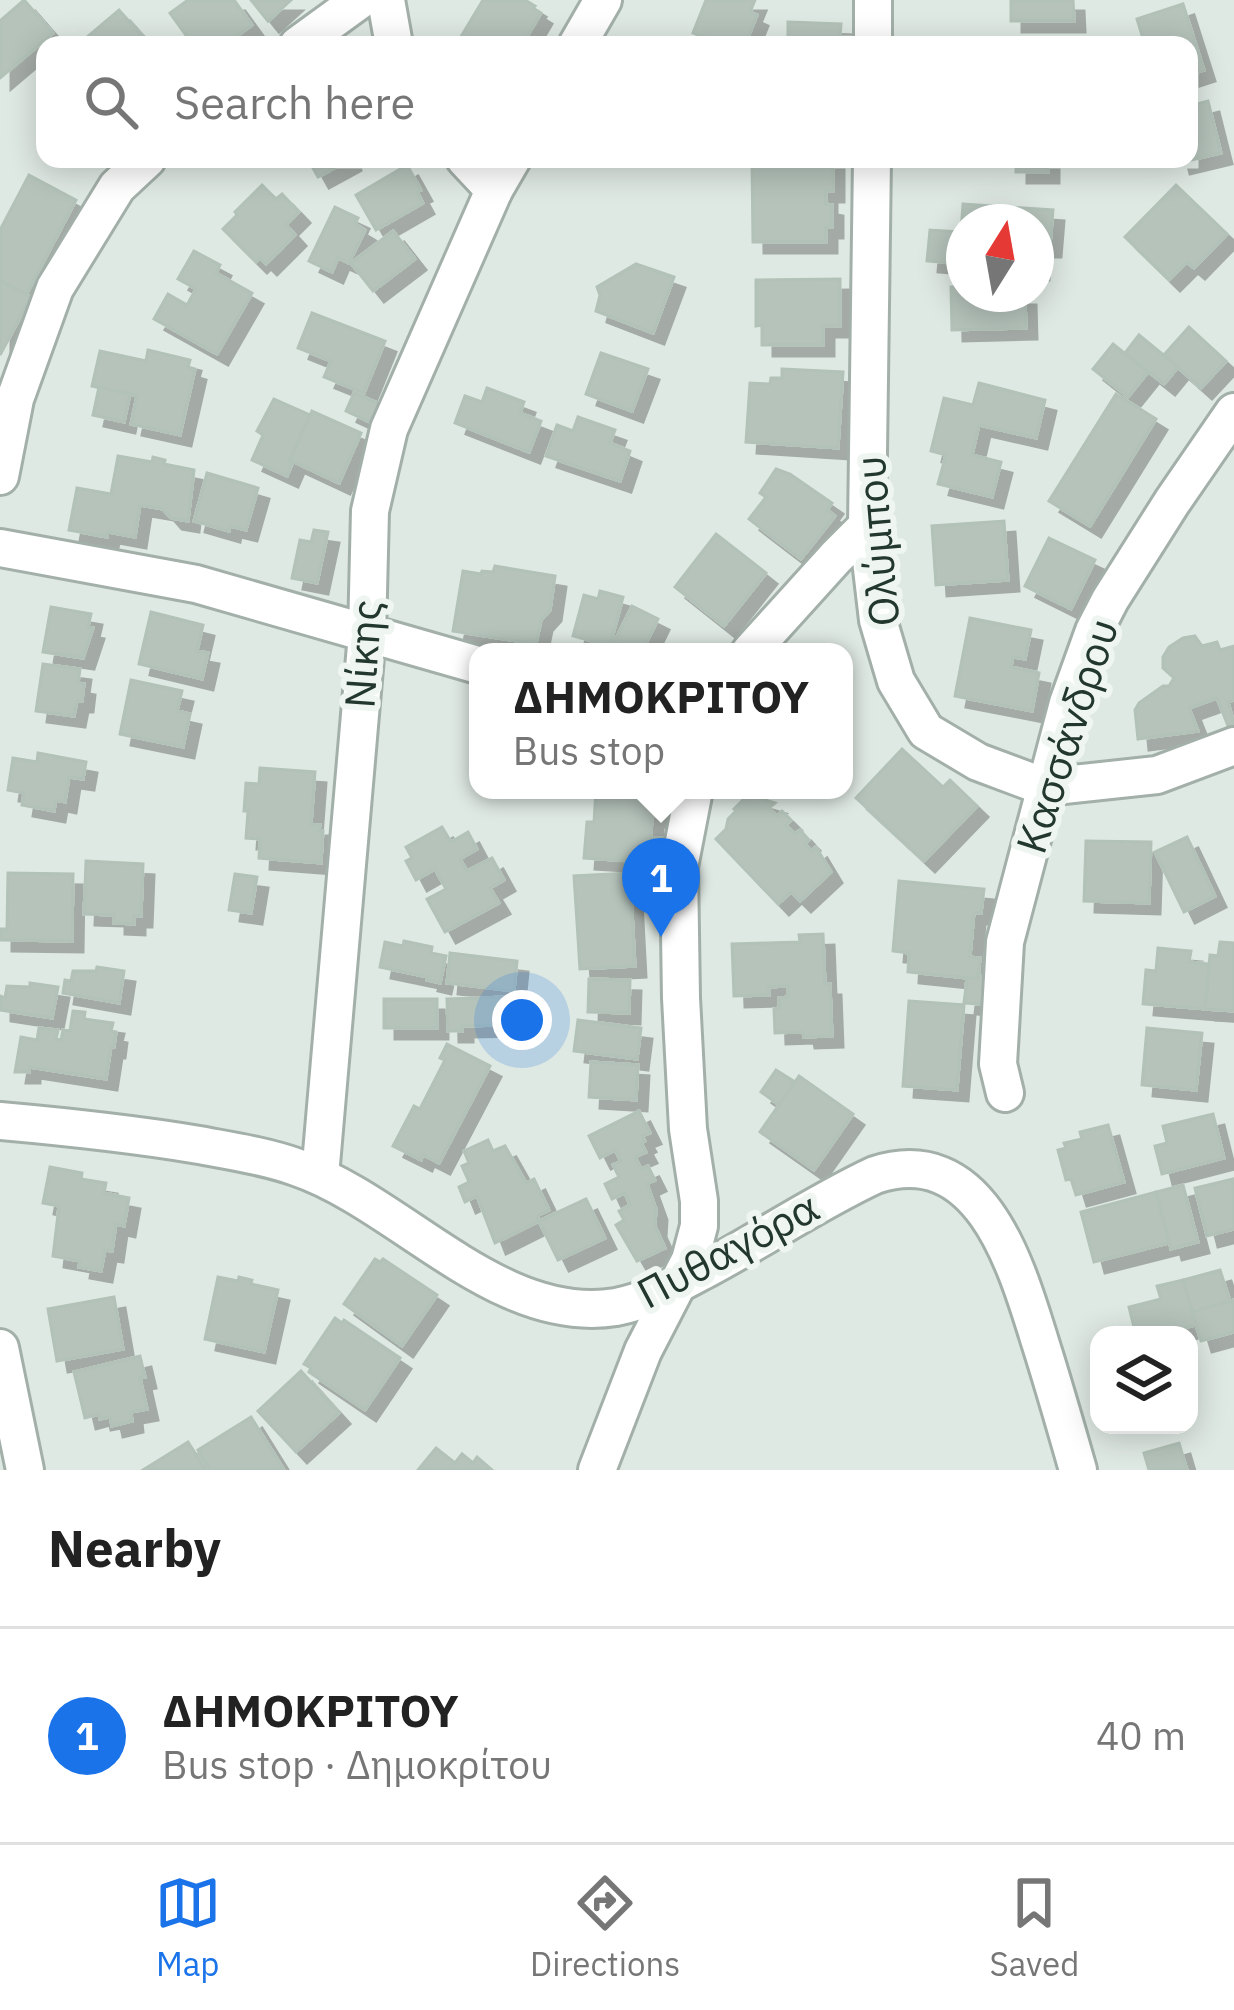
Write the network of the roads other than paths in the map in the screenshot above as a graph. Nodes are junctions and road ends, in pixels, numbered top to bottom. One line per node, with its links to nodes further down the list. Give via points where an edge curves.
1 (360, 0): 5 (street)
2 (386, 0): 6 (street)
3 (603, 0): 7 (street)
4 (873, 0): 8 (street)
5 (310, 36)
6 (392, 36)
7 (582, 36)
8 (873, 36)
9 (138, 168): 13 (street, via 55,288 15,399)
10 (872, 168): 14 (street, Ολύμπου)
11 (503, 175): 16 (street, Νίκης, via 389,429 370,512)
12 (1234, 412): 20 (street, Κασσάνδρου, via 1094,631)
13 (0, 476)
14 (867, 526): 17 (street); 20 (street, Ολύμπου, via 878,620 896,681 926,731)
15 (0, 548): 16 (street, via 196,584)
16 (367, 634): 18 (street); 24 (street, Νίκης)
17 (758, 643)
18 (469, 662)
19 (1234, 746): 20 (street, Ολύμπου, via 1157,775)
20 (1045, 787): 22 (street, Κασσάνδρου, via 1006,942 998,1064)
21 (692, 799): 25 (street, via 680,867 699,1226)
22 (1005, 1093)
23 (0, 1120): 24 (street, Πυθαγόρα, via 178,1142)
24 (320, 1176): 25 (street, Πυθαγόρα, via 537,1299 613,1308)
25 (678, 1284): 28 (street); 29 (street, Πυθαγόρα, via 874,1175 914,1169 947,1178 984,1210 1006,1245)
26 (0, 1348): 27 (street)
27 (25, 1470)
28 (597, 1470)
29 (1078, 1470)

